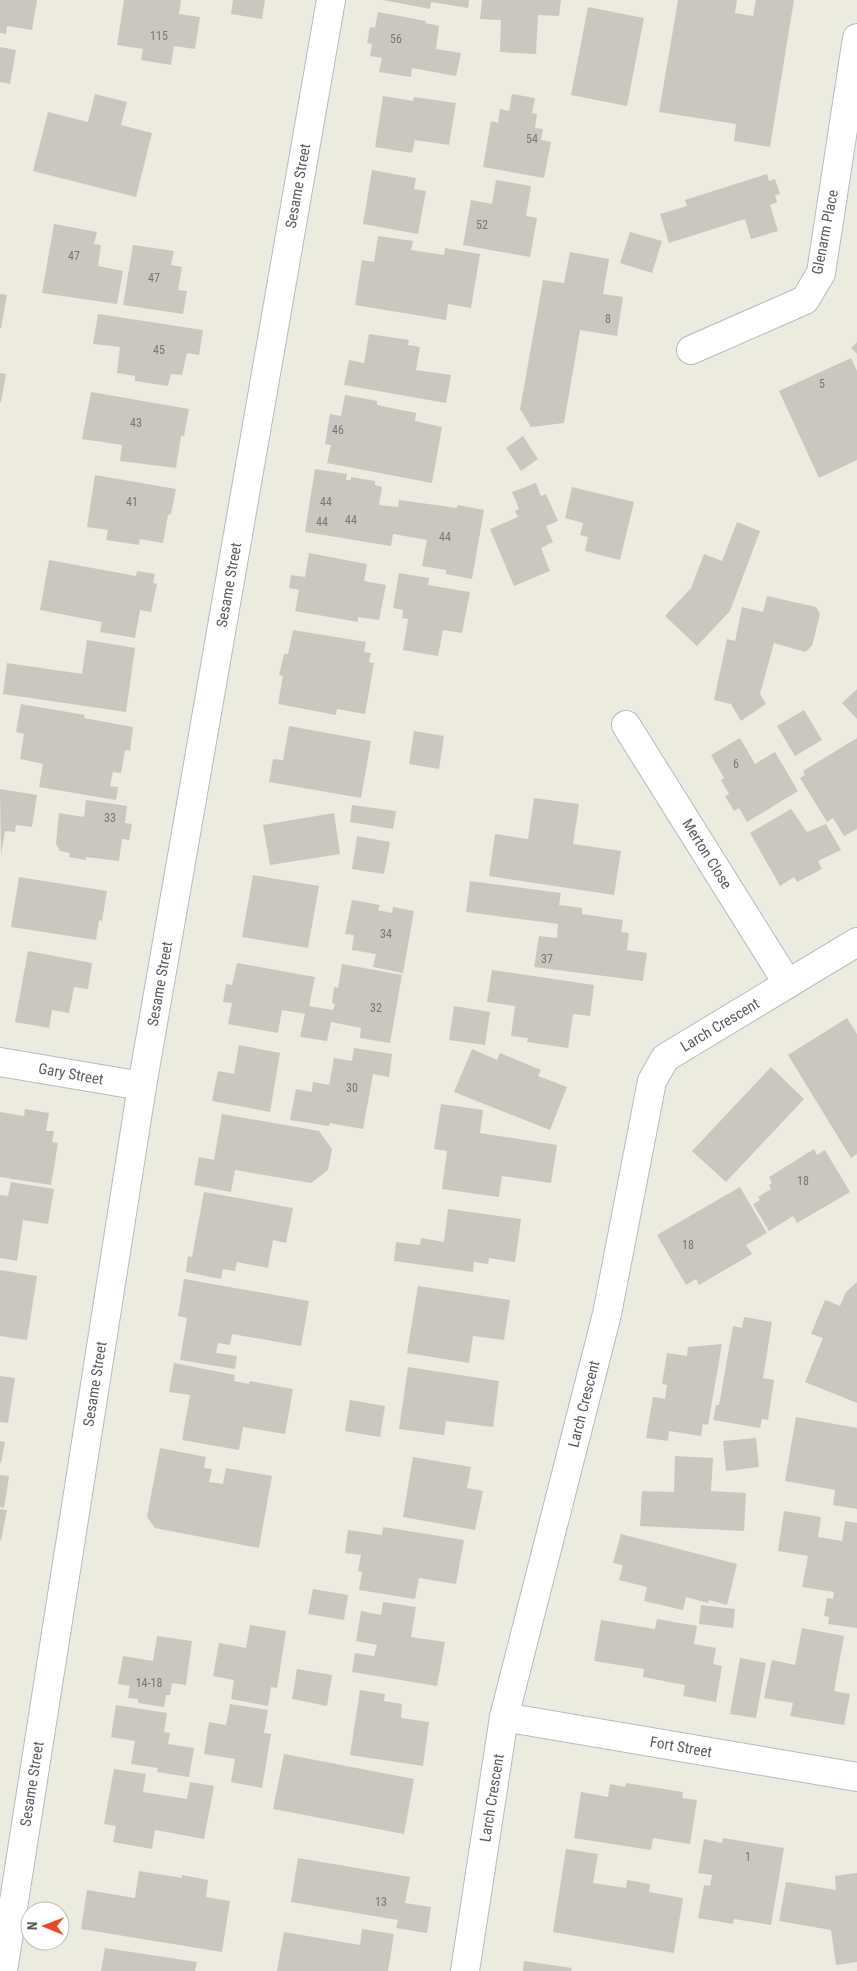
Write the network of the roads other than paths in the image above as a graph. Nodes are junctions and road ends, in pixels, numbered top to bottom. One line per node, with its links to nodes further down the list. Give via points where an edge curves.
1 (330, 0): 8 (street, Sesame Street)
2 (857, 38): 3 (street, Glenarm Place, via 821,273 805,300)
3 (691, 350)
4 (626, 725): 6 (street, Merton Close)
5 (857, 942): 6 (street, Larch Crescent)
6 (788, 984): 9 (street, Larch Crescent, via 665,1058 652,1081 607,1314)
7 (0, 1062): 8 (street, Gary Street)
8 (142, 1086): 11 (street, Sesame Street)
9 (504, 1717): 10 (street, Fort Street); 12 (street, Larch Crescent)
10 (857, 1777)
11 (3, 1971)
12 (465, 1971)

